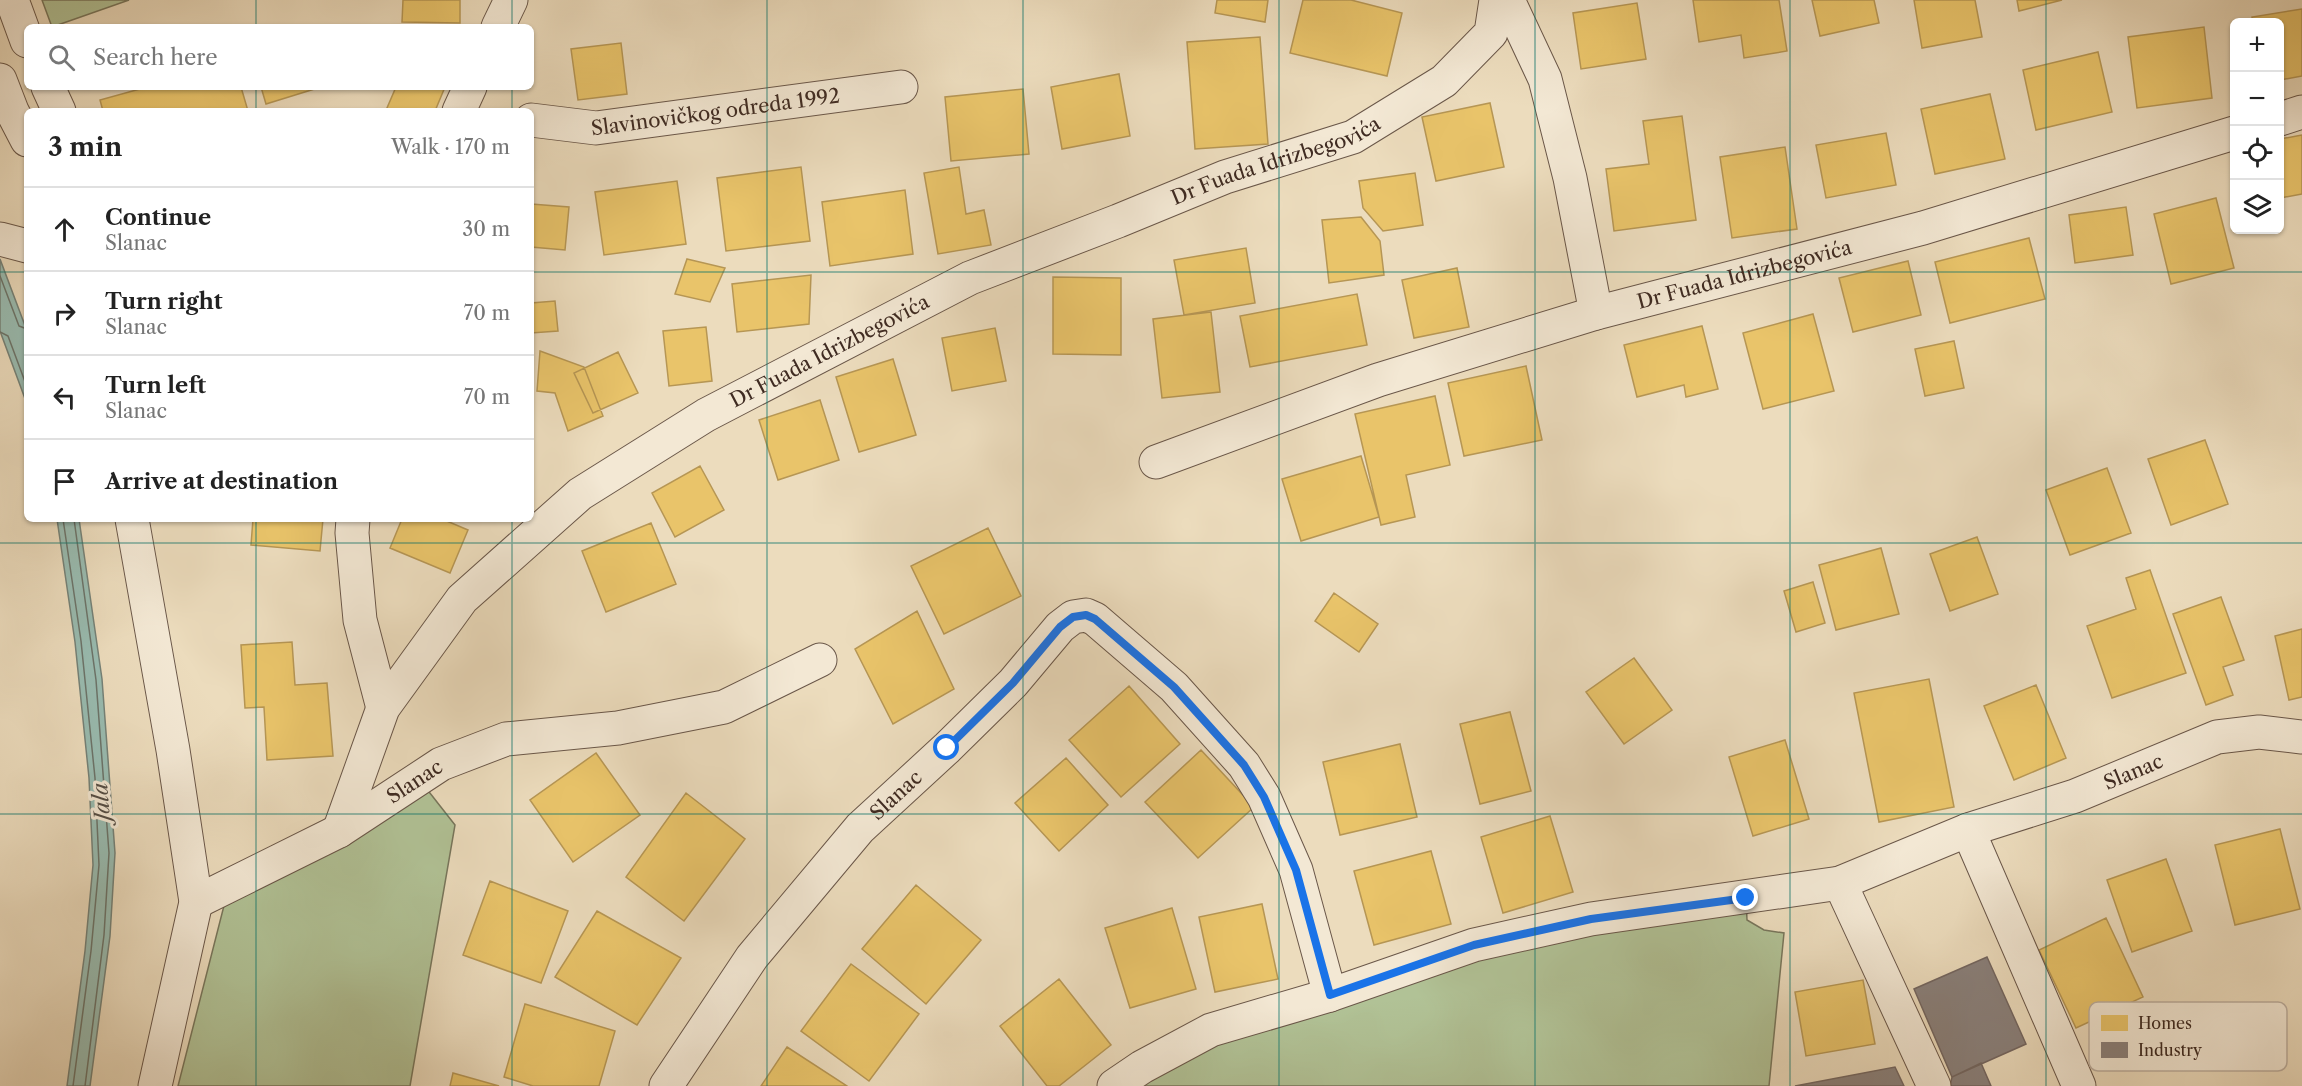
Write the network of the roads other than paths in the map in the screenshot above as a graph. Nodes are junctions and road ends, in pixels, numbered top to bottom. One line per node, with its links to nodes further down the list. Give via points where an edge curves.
1 (12, 0): 6 (street)
2 (511, 0): 5 (street)
3 (1496, 0): 25 (street, Dr Fuada Idrizbegovića, via 1491,33 1444,81 1353,137 1225,177 970,278 706,415 580,494 462,599)
4 (1508, 0): 20 (street, via 1545,79 1570,178)
5 (499, 24)
6 (24, 32)
7 (0, 80): 16 (street)
8 (901, 87): 15 (street, Slavinovičkog odreda 1992, via 596,128)
9 (49, 90): 11 (street)
10 (470, 90): 12 (street)
11 (58, 108)
12 (460, 108)
13 (2302, 112): 14 (street)
14 (2284, 118)
15 (534, 120)
16 (24, 134)
17 (2230, 135): 20 (street, Dr Fuada Idrizbegovića, via 1923,228)
18 (0, 239): 19 (street)
19 (24, 245)
20 (1596, 313): 21 (street, Dr Fuada Idrizbegovića, via 1378,380)
21 (1156, 462)
22 (133, 522): 30 (street)
23 (353, 522): 25 (street, via 360,620)
24 (820, 660): 28 (street, Slanac, via 724,707 618,728 506,739 441,764)
25 (383, 708): 28 (street, Dr Fuada Idrizbegovića)
26 (2302, 737): 27 (street, Slanac, via 2259,732 2217,737 2075,796)
27 (1968, 830): 29 (street, Slanac); 36 (street)
28 (339, 831): 30 (street, Slanac)
29 (1840, 883): 31 (street, Slanac, via 1581,921 1474,945); 35 (street)
30 (196, 902): 32 (street)
31 (1330, 995): 33 (street, Slanac, via 1296,870 1264,797 1244,765 1174,687 1086,615 1073,617 1060,627 1013,683 860,828 752,957); 34 (street, Slanac, via 1211,1030)
32 (155, 1086)
33 (666, 1086)
34 (1114, 1086)
35 (1934, 1086)
36 (2079, 1086)

